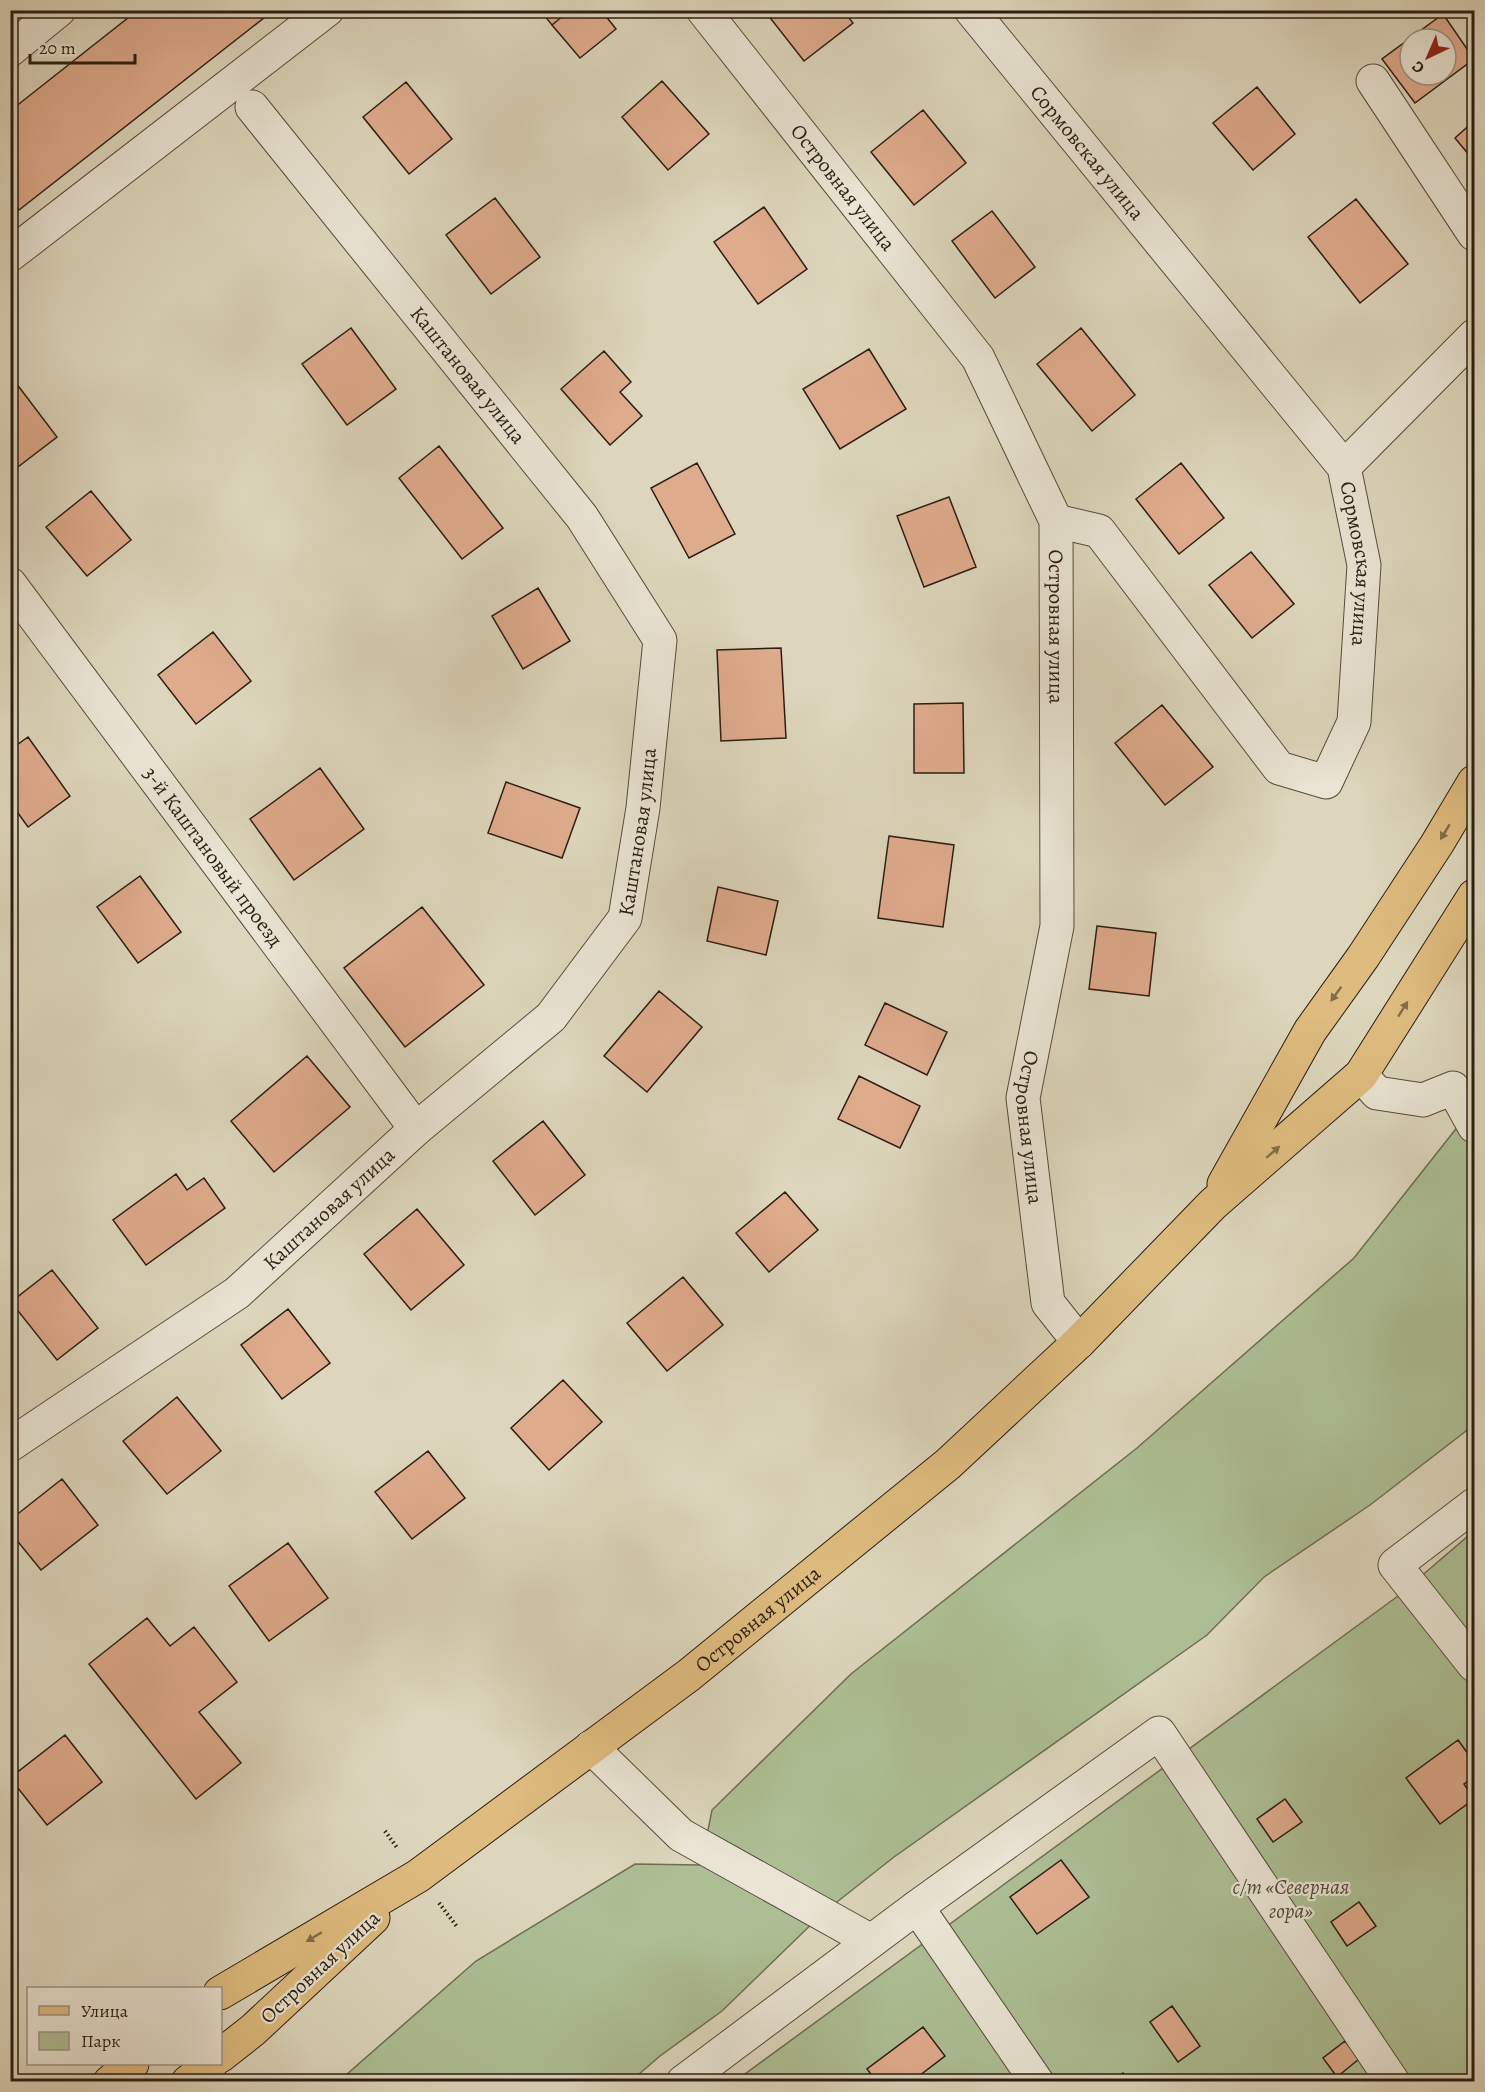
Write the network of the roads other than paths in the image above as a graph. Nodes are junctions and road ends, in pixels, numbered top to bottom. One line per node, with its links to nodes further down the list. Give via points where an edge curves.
1 (59, 10): 5 (street)
2 (327, 10): 9 (street)
3 (703, 10): 12 (street, Островная улица, via 978,358)
4 (975, 12): 11 (street, Сормовская улица)
5 (10, 50)
6 (1373, 81): 8 (street)
7 (252, 107): 19 (street, Каштановая улица, via 582,517 660,640 643,808 626,918 551,1017)
8 (1474, 234)
9 (10, 255)
10 (1474, 336): 11 (street)
11 (1344, 467): 12 (street, Сормовская улица, via 1364,565 1354,722 1326,782 1279,768 1099,531)
12 (1056, 521): 21 (street, Островная улица, via 1057,926 1023,1098 1048,1303)
13 (10, 584): 19 (street, 3-й Каштановый проезд)
14 (1474, 782): 20 (main road, Островная улица, one-way to 20, via 1375,939 1310,1031)
15 (1474, 896): 16 (main road, Островная улица, one-way to 15)
16 (1361, 1075): 17 (street, via 1377,1093 1423,1100); 20 (main road, Островная улица, one-way to 16)
17 (1464, 1081): 18 (street)
18 (1474, 1126)
19 (416, 1129): 22 (street, Каштановая улица, via 237,1293)
20 (1213, 1204): 21 (main road, Островная улица)
21 (1079, 1342): 25 (main road, Островная улица, via 948,1464 689,1675)
22 (15, 1431)
23 (1474, 1505): 24 (street, via 1395,1565)
24 (1474, 1665)
25 (591, 1747): 26 (main road, Островная улица); 28 (street, via 681,1835)
26 (418, 1876): 29 (main road, Островная улица, one-way to 29); 30 (main road, Островная улица)
27 (917, 1907): 28 (street); 36 (street); 37 (street, via 1159,1733)
28 (871, 1941): 35 (street)
29 (222, 1992)
30 (222, 2054)
31 (131, 2065): 33 (main road)
32 (210, 2065): 34 (main road)
33 (110, 2082)
34 (188, 2082)
35 (683, 2082)
36 (1037, 2082)
37 (1393, 2082)

